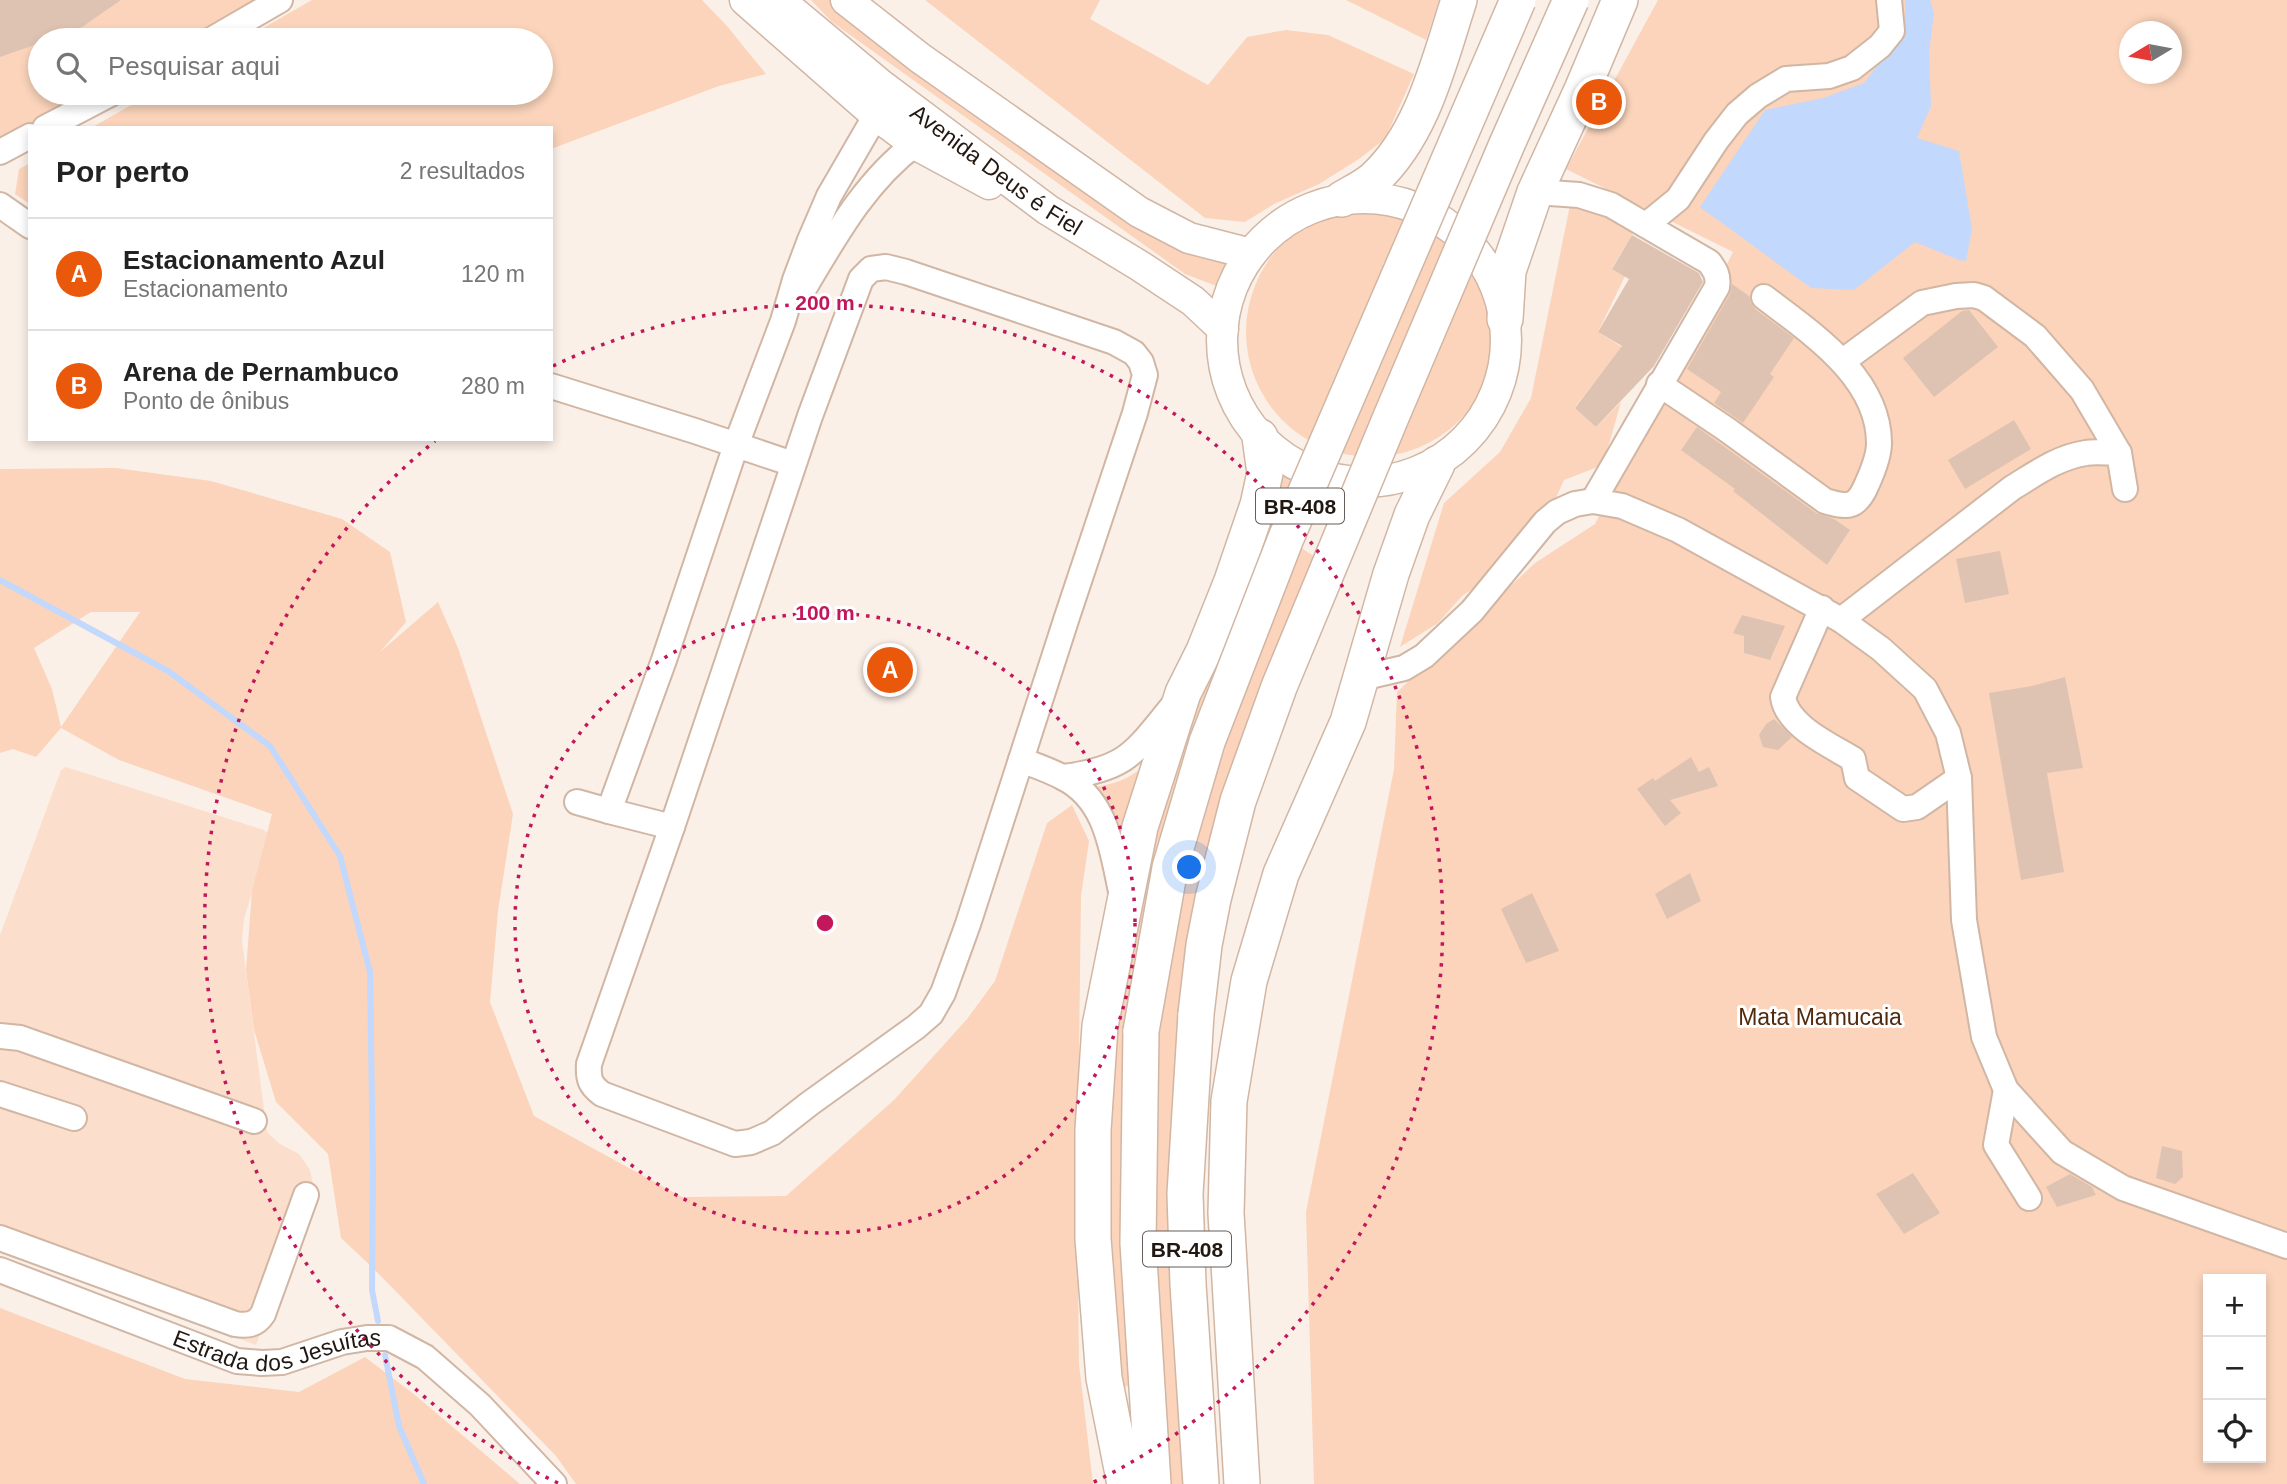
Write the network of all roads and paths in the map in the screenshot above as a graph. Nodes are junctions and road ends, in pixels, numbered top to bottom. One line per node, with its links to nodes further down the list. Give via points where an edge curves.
1 (279, 0): 10 (street)
2 (745, 0): 12 (main road)
3 (779, 0): 22 (main road, Avenida Deus é Fiel, via 881,85)
4 (846, 0): 25 (main road, Avenida Deus é Fiel, via 920,58 1139,212 1189,238)
5 (1459, 0): 20 (highway, via 1413,127 1373,180)
6 (1518, 0): 62 (highway, BR-408, bridge, via 1286,538 1207,742 1170,868 1141,1031 1138,1243)
7 (1572, 0): 63 (highway, BR-408, bridge, via 1279,687 1238,801 1213,899 1196,1014 1185,1194)
8 (1620, 0): 17 (highway)
9 (1889, 0): 24 (street, via 1892,31 1880,46 1853,68 1829,76 1786,79 1758,96 1730,123 1678,199)
10 (231, 28)
11 (89, 105): 13 (street)
12 (876, 115): 15 (main road); 28 (street, via 829,196)
13 (49, 126)
14 (28, 137): 16 (street)
15 (915, 144): 22 (main road); 28 (street, via 869,186)
16 (2, 145)
17 (1552, 157): 18 (highway); 19 (street)
18 (1535, 192): 19 (street); 27 (highway, via 1508,271)
19 (1579, 195): 24 (street, via 1611,205)
20 (1342, 199): 25 (main road, via 1291,218); 27 (main road, via 1405,201 1429,213 1465,240 1499,290)
21 (0, 205): 23 (street)
22 (1048, 210): 29 (main road, Avenida Deus é Fiel, via 1193,301)
23 (28, 225)
24 (1646, 225): 31 (street, via 1709,262 1718,279)
25 (1251, 254): 29 (main road, via 1227,302)
26 (1764, 297): 30 (street)
27 (1505, 319): 37 (main road, via 1505,362 1493,402 1469,437)
28 (783, 321): 34 (street)
29 (1223, 329): 33 (main road, via 1225,368 1238,405)
30 (1843, 361): 31 (street, via 1867,396 1879,445 1862,496 1844,507 1825,501); 35 (street, via 1922,303 1956,296 1984,298 2035,337 2059,363 2082,390)
31 (1659, 384): 39 (street)
32 (553, 387): 34 (street)
33 (1260, 437): 37 (main road, via 1298,467 1344,482 1392,481); 42 (highway, via 1265,473 1258,505 1232,581)
34 (736, 445): 36 (street); 47 (street)
35 (2119, 453): 38 (street); 40 (street, via 2087,453 2040,470)
36 (793, 464): 43 (street, via 861,279 871,269 906,272 1101,338 1141,362 1144,375 1135,413); 48 (street)
37 (1437, 464): 41 (highway, via 1391,574)
38 (2126, 489)
39 (1593, 501): 40 (street, via 1622,506 1678,530); 41 (street, via 1575,504 1545,522 1472,611 1424,656 1404,668)
40 (1832, 614): 45 (street, via 1881,649 1925,689 1948,733); 45 (street, via 1783,697 1793,721 1853,759 1857,778 1903,809 1917,807)
41 (1361, 678): 64 (highway, via 1348,722 1281,874 1249,981 1229,1101 1226,1213)
42 (1183, 693): 44 (street, via 1147,738 1118,764 1092,774); 49 (highway, via 1140,827)
43 (1021, 760): 44 (street); 48 (street, via 968,924 931,1014 772,1133 751,1142 734,1144 601,1094 588,1078)
44 (1063, 777): 49 (street, via 1079,788 1106,828)
45 (1959, 778): 51 (street, via 1964,920 1984,1037)
46 (577, 802): 47 (street)
47 (610, 811): 48 (street)
48 (671, 827)
49 (1124, 903): 61 (highway, via 1100,1026 1093,1130 1093,1239 1104,1378)
50 (0, 1036): 54 (street, via 20,1038)
51 (2006, 1090): 56 (street, via 1996,1144); 58 (street, via 2062,1152 2123,1188)
52 (0, 1094): 53 (street)
53 (74, 1118)
54 (254, 1121)
55 (306, 1195): 57 (street, via 262,1314 252,1324 235,1324)
56 (2029, 1198)
57 (0, 1238)
58 (2287, 1246)
59 (0, 1270): 60 (street, Estrada dos Jesuítas, via 237,1361 282,1362 342,1342 389,1338 425,1357 481,1405)
60 (554, 1484)
61 (1125, 1484)
62 (1153, 1484)
63 (1201, 1484)
64 (1242, 1484)

